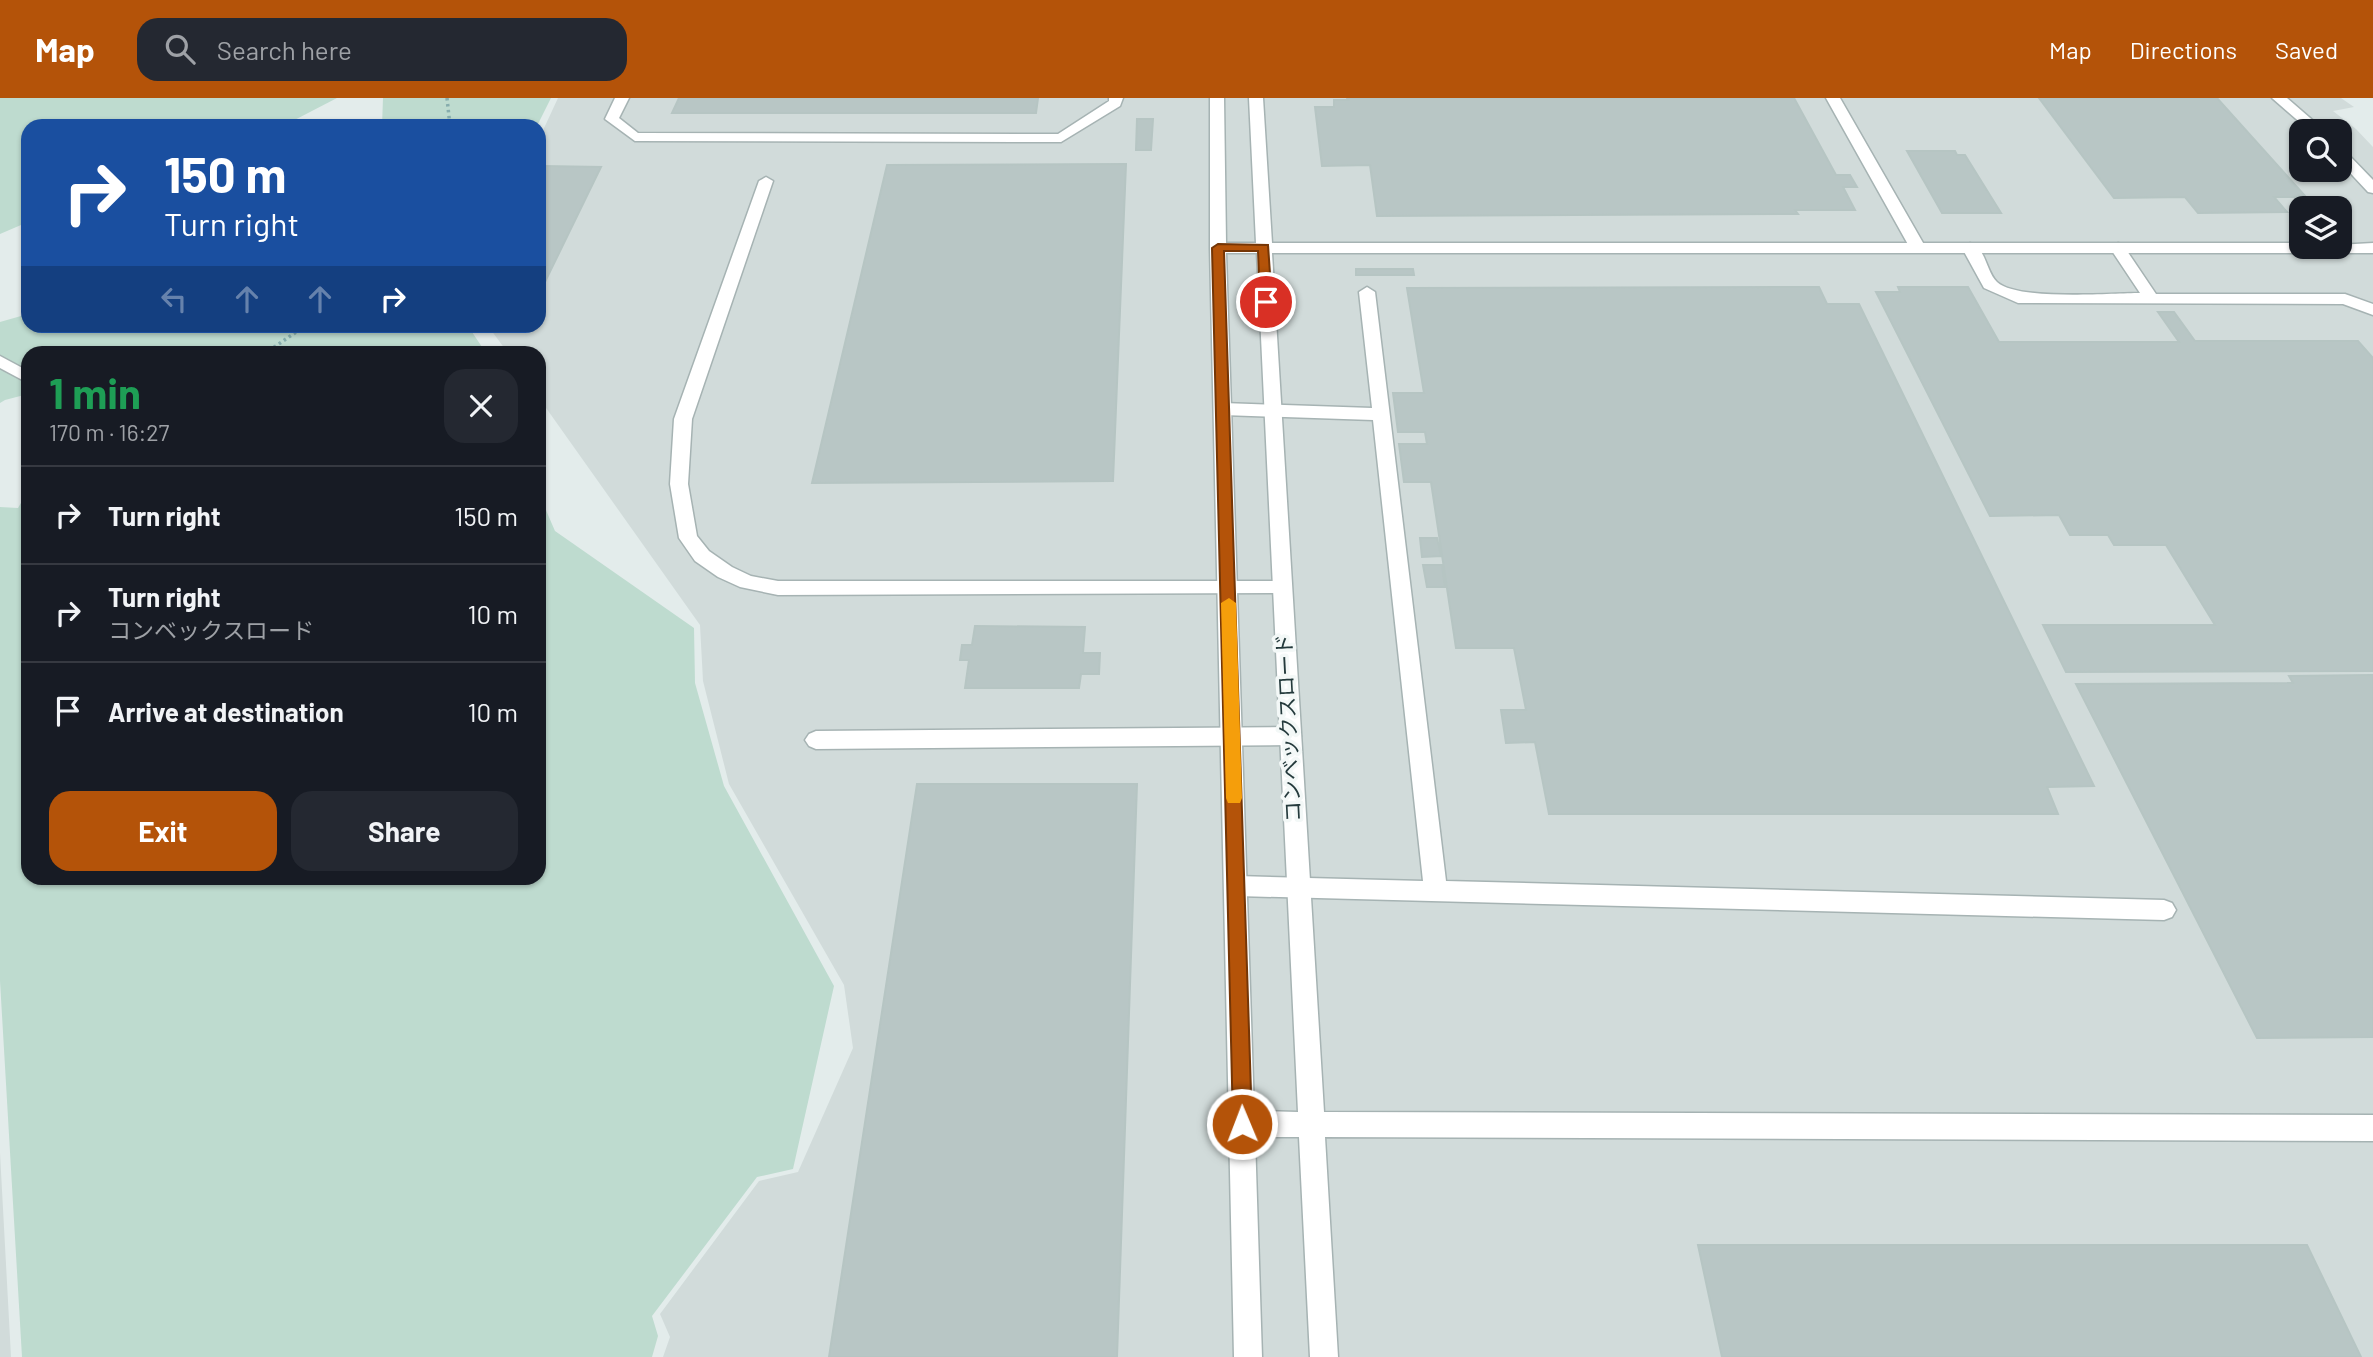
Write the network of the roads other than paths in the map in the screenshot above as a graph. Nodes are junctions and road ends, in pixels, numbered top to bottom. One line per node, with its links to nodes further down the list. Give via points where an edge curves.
1 (622, 98): 2 (street, via 612,118 635,137 1061,138)
2 (1116, 98)
3 (1217, 98): 12 (street)
4 (1256, 98): 11 (street, コンベックスロード)
5 (1833, 98): 13 (street)
6 (2278, 98): 7 (street)
7 (2303, 119)
8 (2352, 167): 10 (street)
9 (765, 181): 25 (street, via 683,419 679,484 688,538 702,556 747,582 778,589)
10 (2373, 189)
11 (1264, 247): 12 (street); 13 (street); 23 (street, コンベックスロード)
12 (1218, 248): 22 (street)
13 (1918, 248): 14 (street)
14 (1970, 248): 15 (street); 18 (street, via 1990,285 2018,298)
15 (2118, 248): 16 (street); 18 (street)
16 (2373, 248)
17 (1367, 292): 24 (street)
18 (2152, 299): 19 (street, via 2345,299)
19 (2373, 310)
20 (0, 361): 21 (street)
21 (21, 374)
22 (1223, 409): 23 (street); 25 (street)
23 (1272, 411): 24 (street); 26 (street, コンベックスロード)
24 (1381, 414): 32 (street)
25 (1228, 588): 26 (street); 27 (street)
26 (1281, 588): 28 (street, コンベックスロード)
27 (1232, 736): 28 (street); 29 (street); 30 (street)
28 (1290, 736): 31 (street, コンベックスロード)
29 (816, 740)
30 (1237, 886): 31 (street); 34 (street)
31 (1297, 887): 32 (street); 35 (street, コンベックスロード)
32 (1436, 891): 33 (street)
33 (2164, 910)
34 (1242, 1124): 35 (street); 37 (street)
35 (1310, 1124): 36 (street); 38 (street, コンベックスロード)
36 (2373, 1128)
37 (1248, 1357)
38 (1324, 1357)

